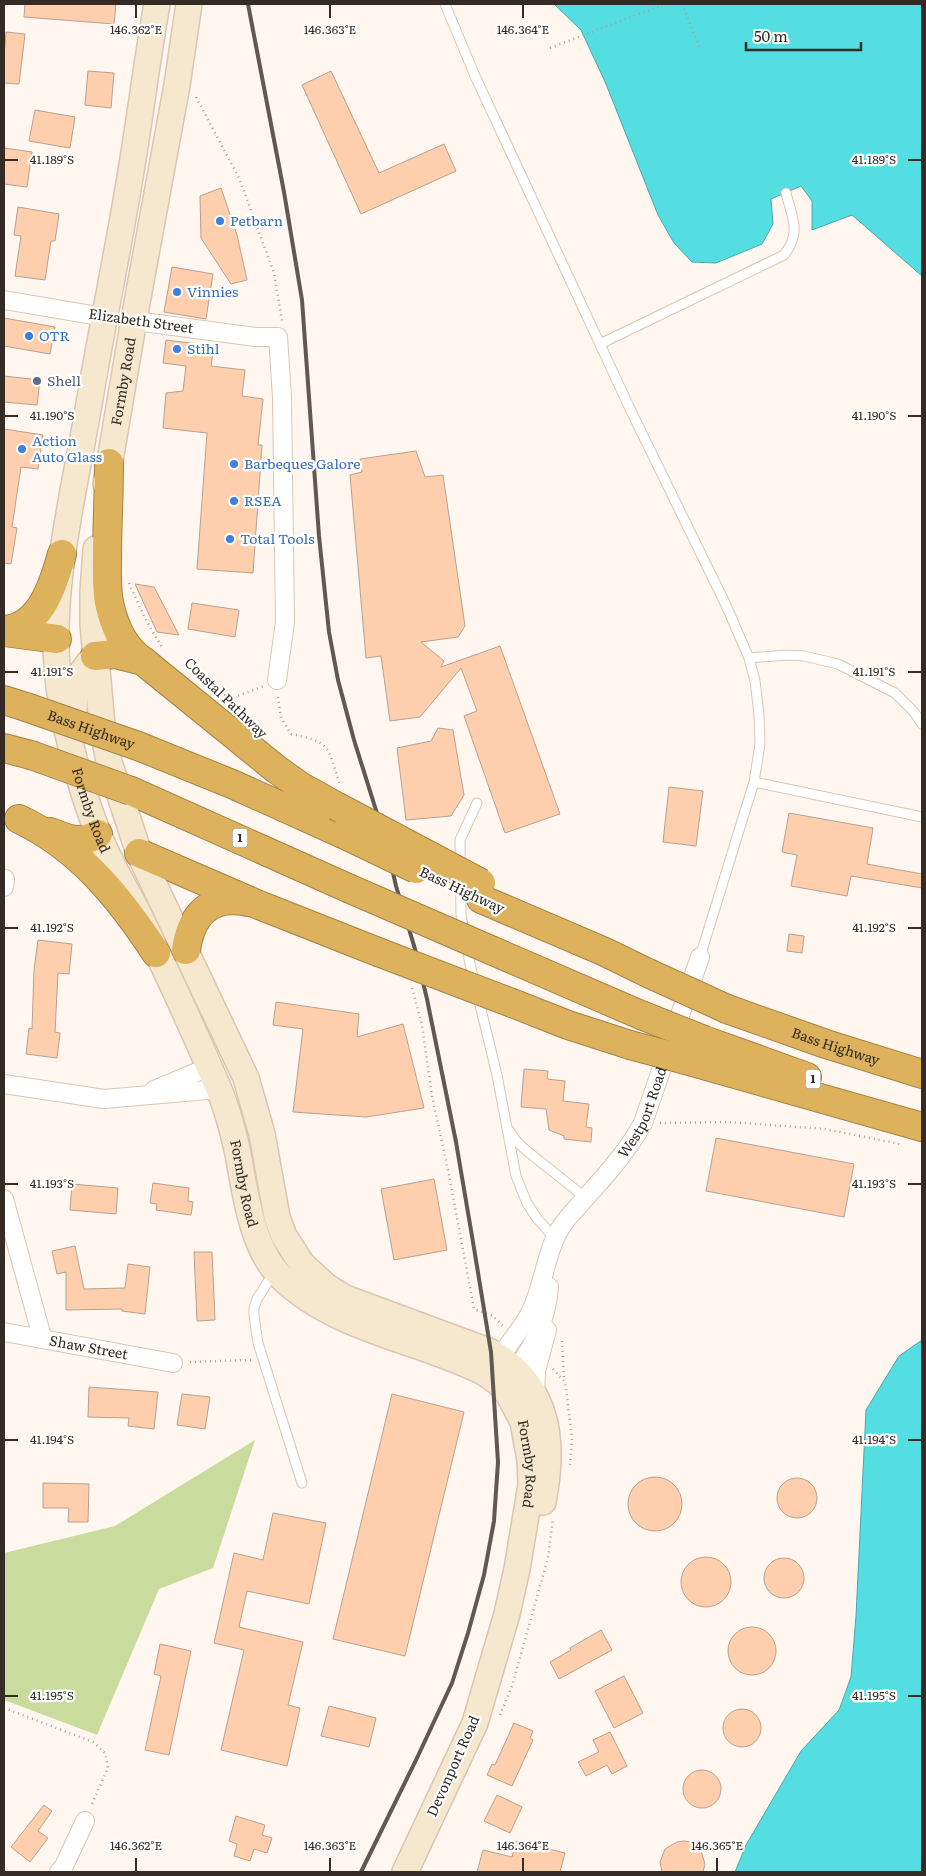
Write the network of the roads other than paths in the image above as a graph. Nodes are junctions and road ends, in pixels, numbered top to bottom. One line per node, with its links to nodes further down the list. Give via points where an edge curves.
1 (157, 4): 6 (main road, Formby Road)
2 (189, 4): 7 (main road, Formby Road, via 171,124)
3 (445, 4): 8 (lane, via 475,76)
4 (786, 193): 8 (lane, via 796,232 793,244 784,255)
5 (4, 300): 6 (street, Elizabeth Street)
6 (104, 317): 7 (main road, Elizabeth Street); 10 (main road, Formby Road)
7 (134, 319): 9 (main road, Formby Road); 16 (street, Elizabeth Street, via 256,337 278,336 282,397 285,622)
8 (600, 344): 14 (lane)
9 (109, 463): 13 (highway, via 109,603 126,646 134,656); 15 (main road, Formby Road, via 94,572)
10 (62, 554): 11 (highway, via 56,576 41,606 20,626); 12 (main road, Formby Road)
11 (4, 631): 12 (highway)
12 (57, 639): 15 (main road); 20 (main road, Formby Road, via 61,702)
13 (154, 656): 15 (highway, via 115,654); 28 (highway, bridge, via 276,769 300,786 337,796)
14 (750, 658): 18 (lane, via 786,654 838,664 894,693); 22 (lane, via 760,744)
15 (91, 661): 20 (main road, via 78,679 75,692); 21 (main road, Formby Road)
16 (277, 680)
17 (15, 704): 28 (highway, Bass Highway, bridge, via 138,746)
18 (922, 724)
19 (4, 748): 33 (highway, 1, bridge, via 131,791 641,1015)
20 (74, 753): 26 (main road, Formby Road)
21 (109, 762): 26 (main road, via 112,805); 27 (main road, Formby Road)
22 (754, 782): 25 (lane); 32 (lane)
23 (477, 802): 42 (lane, via 460,840 461,915)
24 (12, 816): 26 (highway, via 72,840); 31 (highway, via 50,836 95,873 122,904)
25 (922, 817)
26 (98, 834): 27 (main road); 31 (main road, Formby Road)
27 (139, 853): 29 (highway); 30 (main road, Formby Road)
28 (481, 891): 36 (highway, Bass Highway, bridge, via 727,1009)
29 (259, 905): 30 (highway, via 236,900 209,907 192,925); 33 (highway, bridge, via 568,1025 630,1045)
30 (186, 950): 34 (main road, Formby Road)
31 (156, 953): 35 (main road, Formby Road)
32 (700, 957): 45 (street, Westport Road, via 643,1123 632,1143)
33 (699, 1051): 41 (highway, 1); 43 (highway)
34 (237, 1056): 35 (main road); 38 (main road, Formby Road)
35 (209, 1067): 39 (main road, Formby Road); 40 (street, via 149,1092)
36 (922, 1074)
37 (4, 1084): 40 (street, via 88,1098)
38 (248, 1086): 39 (main road); 47 (main road, Formby Road, via 262,1134 278,1217)
39 (219, 1089): 40 (street); 48 (main road, Formby Road, via 230,1121 251,1217)
40 (117, 1099)
41 (922, 1116)
42 (505, 1124): 45 (lane, via 527,1151); 46 (lane, via 520,1190)
43 (922, 1127)
44 (4, 1198): 51 (street)
45 (586, 1198): 46 (street, Westport Road, via 566,1220)
46 (553, 1244): 49 (street, Westport Road); 53 (street, Westport Road, via 540,1289)
47 (294, 1254): 48 (main road); 53 (main road, Formby Road, via 316,1277 345,1298 460,1340)
48 (275, 1271): 53 (main road, Formby Road, via 294,1288 349,1321 485,1373); 55 (lane, via 254,1308 255,1330)
49 (548, 1292): 53 (street, Westport Road, via 532,1342); 54 (street, Westport Road, via 548,1323 537,1365)
50 (4, 1332): 51 (street, Shaw Street)
51 (42, 1338): 52 (street, Shaw Street)
52 (173, 1363)
53 (503, 1374): 54 (main road, Formby Road, via 523,1378); 56 (main road, Formby Road, via 523,1422 530,1460 531,1485)
54 (535, 1396): 56 (main road, Formby Road, via 548,1432 547,1474 540,1518)
55 (302, 1483)
56 (517, 1569): 59 (main road, Devonport Road, via 475,1723)
57 (85, 1822): 58 (street)
58 (59, 1872)
59 (404, 1872)

